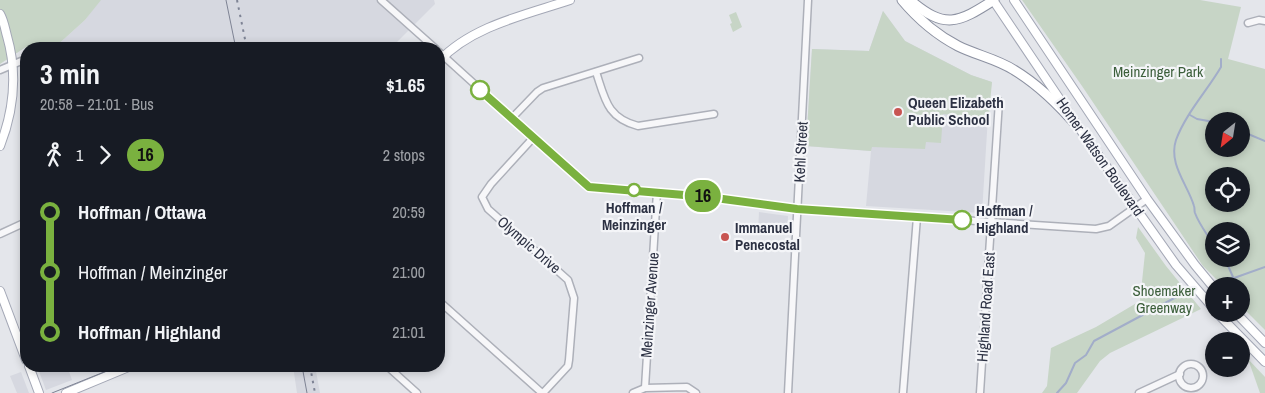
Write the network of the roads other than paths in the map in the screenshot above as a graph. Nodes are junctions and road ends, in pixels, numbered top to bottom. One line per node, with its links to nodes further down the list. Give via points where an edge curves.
1 (381, 0): 11 (street)
2 (570, 0): 12 (main road, via 492,26)
3 (808, 0): 28 (street, Kehl Street)
4 (902, 0): 22 (highway, via 918,19 958,46 1013,69 1039,87)
5 (910, 0): 6 (highway, via 925,13 947,21 974,13)
6 (994, 0): 22 (main road, Homer Watson Boulevard)
7 (1014, 0): 26 (main road, Homer Watson Boulevard)
8 (0, 14): 16 (main road)
9 (1265, 21): 10 (street)
10 (1248, 23)
11 (428, 42)
12 (445, 53)
13 (639, 58): 18 (street)
14 (445, 60): 21 (street)
15 (20, 61): 16 (street)
16 (13, 64): 17 (street); 24 (main road, via 10,116)
17 (0, 70)
18 (596, 72): 20 (street, via 611,112 627,123 638,126); 21 (street, via 543,88)
19 (1000, 101): 30 (street, Highland Road East)
20 (714, 114)
21 (512, 118): 23 (street)
22 (1077, 126): 27 (main road, Homer Watson Boulevard)
23 (533, 138): 25 (street, via 589,187); 50 (street, Olympic Drive, via 482,197 488,209 568,280 574,298 568,366)
24 (0, 146)
25 (658, 192): 28 (street); 46 (street, Meinzinger Avenue)
26 (1147, 199): 27 (street); 33 (main road, Homer Watson Boulevard)
27 (1135, 208): 30 (street, via 1101,229); 35 (main road, Homer Watson Boulevard)
28 (797, 209): 29 (street); 53 (street, Kehl Street)
29 (916, 217): 30 (street); 54 (street)
30 (992, 222): 55 (street, Highland Road East)
31 (20, 225): 32 (street)
32 (0, 234)
33 (1205, 277)
34 (0, 291): 40 (main road)
35 (1205, 299)
36 (445, 306): 50 (street)
37 (1226, 322): 41 (main road)
38 (1245, 322): 39 (main road)
39 (1265, 343)
40 (20, 344)
41 (1265, 362)
42 (31, 372): 47 (main road)
43 (106, 372): 48 (main road)
44 (394, 372): 49 (street)
45 (1180, 374): 56 (street)
46 (645, 388): 51 (street); 52 (street, via 687,387)
47 (39, 393)
48 (66, 393)
49 (417, 393)
50 (543, 393)
51 (633, 393)
52 (696, 393)
53 (788, 393)
54 (903, 393)
55 (980, 393)
56 (1139, 393)

